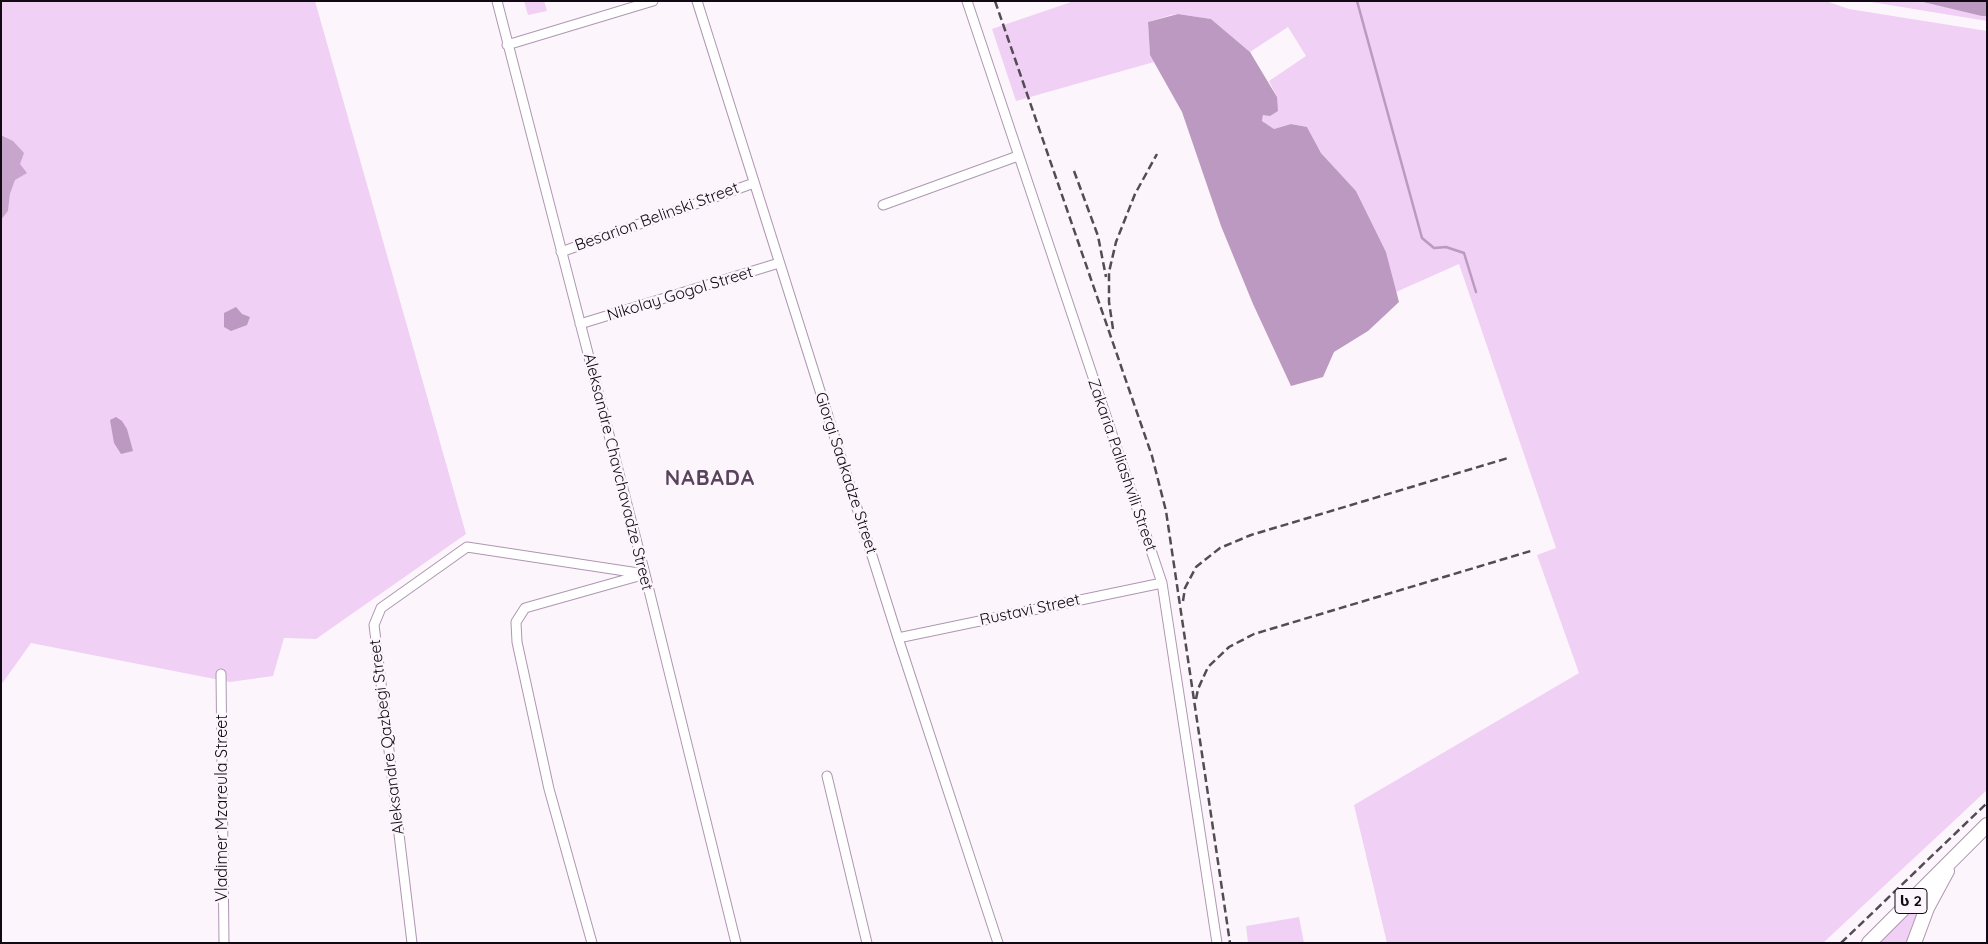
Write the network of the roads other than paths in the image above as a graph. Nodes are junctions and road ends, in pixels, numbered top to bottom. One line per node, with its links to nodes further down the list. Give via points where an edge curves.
1 (497, 1): 5 (street, Aleksandre Chavchavadze Street)
2 (653, 1): 5 (street)
3 (698, 1): 7 (street, Giorgi Saakadze Street)
4 (967, 1): 6 (street, Zakaria Paliashvili Street)
5 (507, 45): 9 (street, Aleksandre Chavchavadze Street)
6 (1018, 156): 8 (street); 13 (street, Zakaria Paliashvili Street)
7 (754, 183): 9 (street, Besarion Belinski Street); 10 (street, Giorgi Saakadze Street)
8 (883, 205)
9 (561, 252): 11 (street, Aleksandre Chavchavadze Street)
10 (779, 263): 11 (street, Nikolay Gogol Street); 14 (street, Giorgi Saakadze Street)
11 (580, 324): 12 (street, Aleksandre Chavchavadze Street)
12 (645, 574): 20 (street, Aleksandre Qazbegi Street, via 467,546 381,608 374,633); 21 (street, via 525,608 516,622 517,642 549,789); 22 (street, Aleksandre Chavchavadze Street)
13 (1162, 583): 14 (street, Rustavi Street); 25 (street, Zakaria Paliashvili Street)
14 (898, 638): 24 (street, Giorgi Saakadze Street)
15 (221, 674): 19 (street, Vladimer Mzareula Street)
16 (827, 776): 23 (street)
17 (1987, 824): 18 (highway, ს 2)
18 (1953, 859): 26 (highway, ს 2); 27 (highway, via 1927,908)
19 (224, 943)
20 (412, 943)
21 (592, 943)
22 (736, 943)
23 (867, 943)
24 (998, 943)
25 (1217, 943)
26 (1869, 943)
27 (1914, 943)

